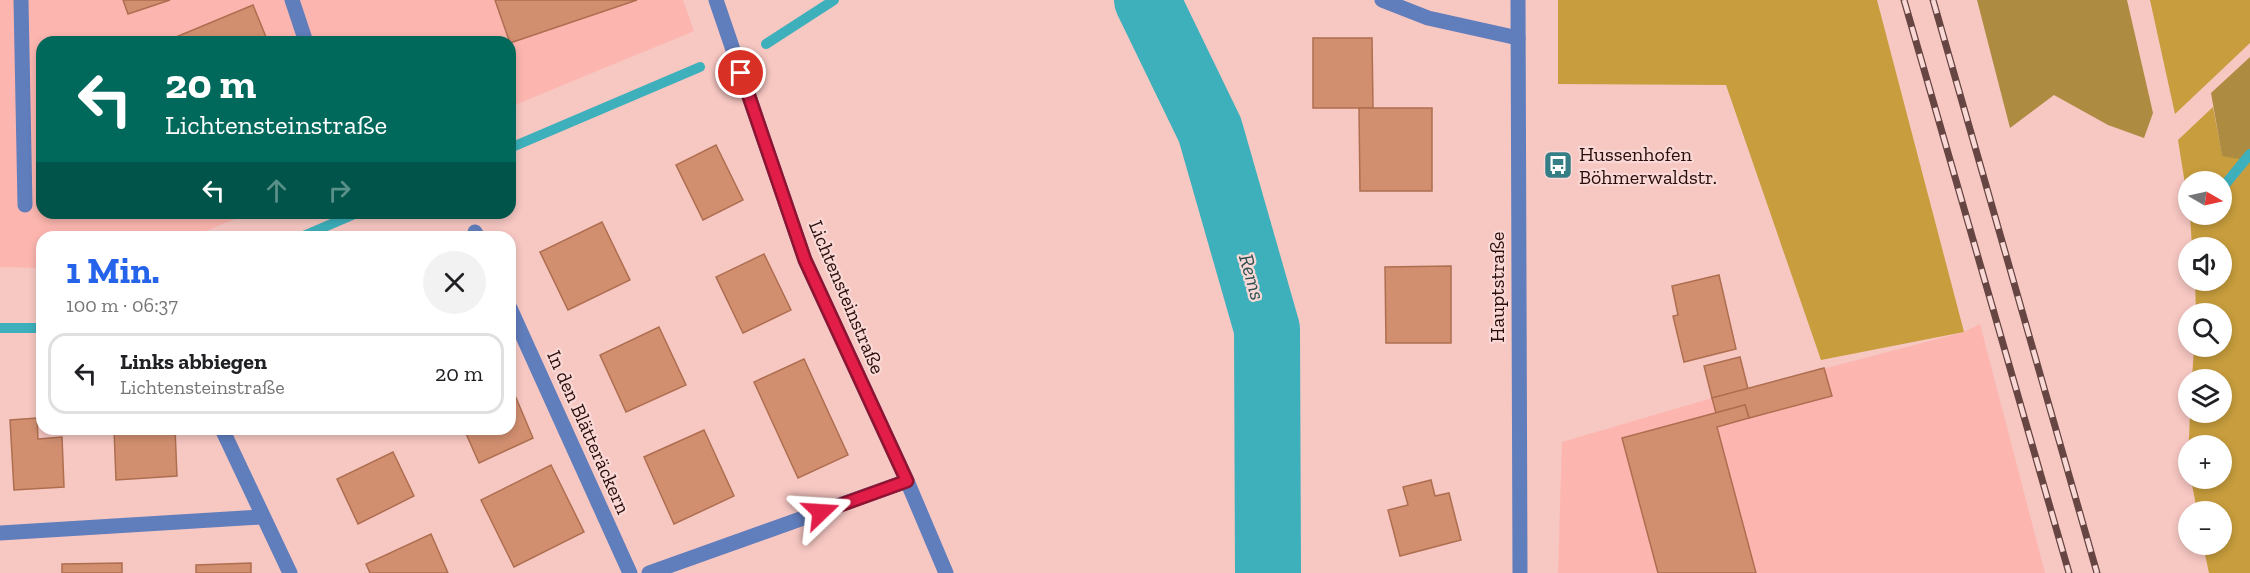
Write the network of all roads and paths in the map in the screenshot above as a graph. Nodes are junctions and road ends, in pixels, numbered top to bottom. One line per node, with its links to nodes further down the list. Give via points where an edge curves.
1 (21, 0): 8 (street)
2 (292, 0): 6 (street)
3 (716, 0): 11 (street, Lichtensteinstraße, via 805,260)
4 (1382, 0): 7 (street, via 1428,18)
5 (1518, 0): 7 (street, Hauptstraße)
6 (304, 36)
7 (1518, 38): 18 (street, Hauptstraße)
8 (25, 205)
9 (516, 321): 15 (street, In den Blätteräckern)
10 (225, 435): 12 (street)
11 (907, 481): 16 (street); 17 (street, Lichtensteinstraße)
12 (261, 517): 13 (street); 14 (street)
13 (0, 533)
14 (290, 573)
15 (630, 573)
16 (649, 573)
17 (946, 573)
18 (1520, 573)

